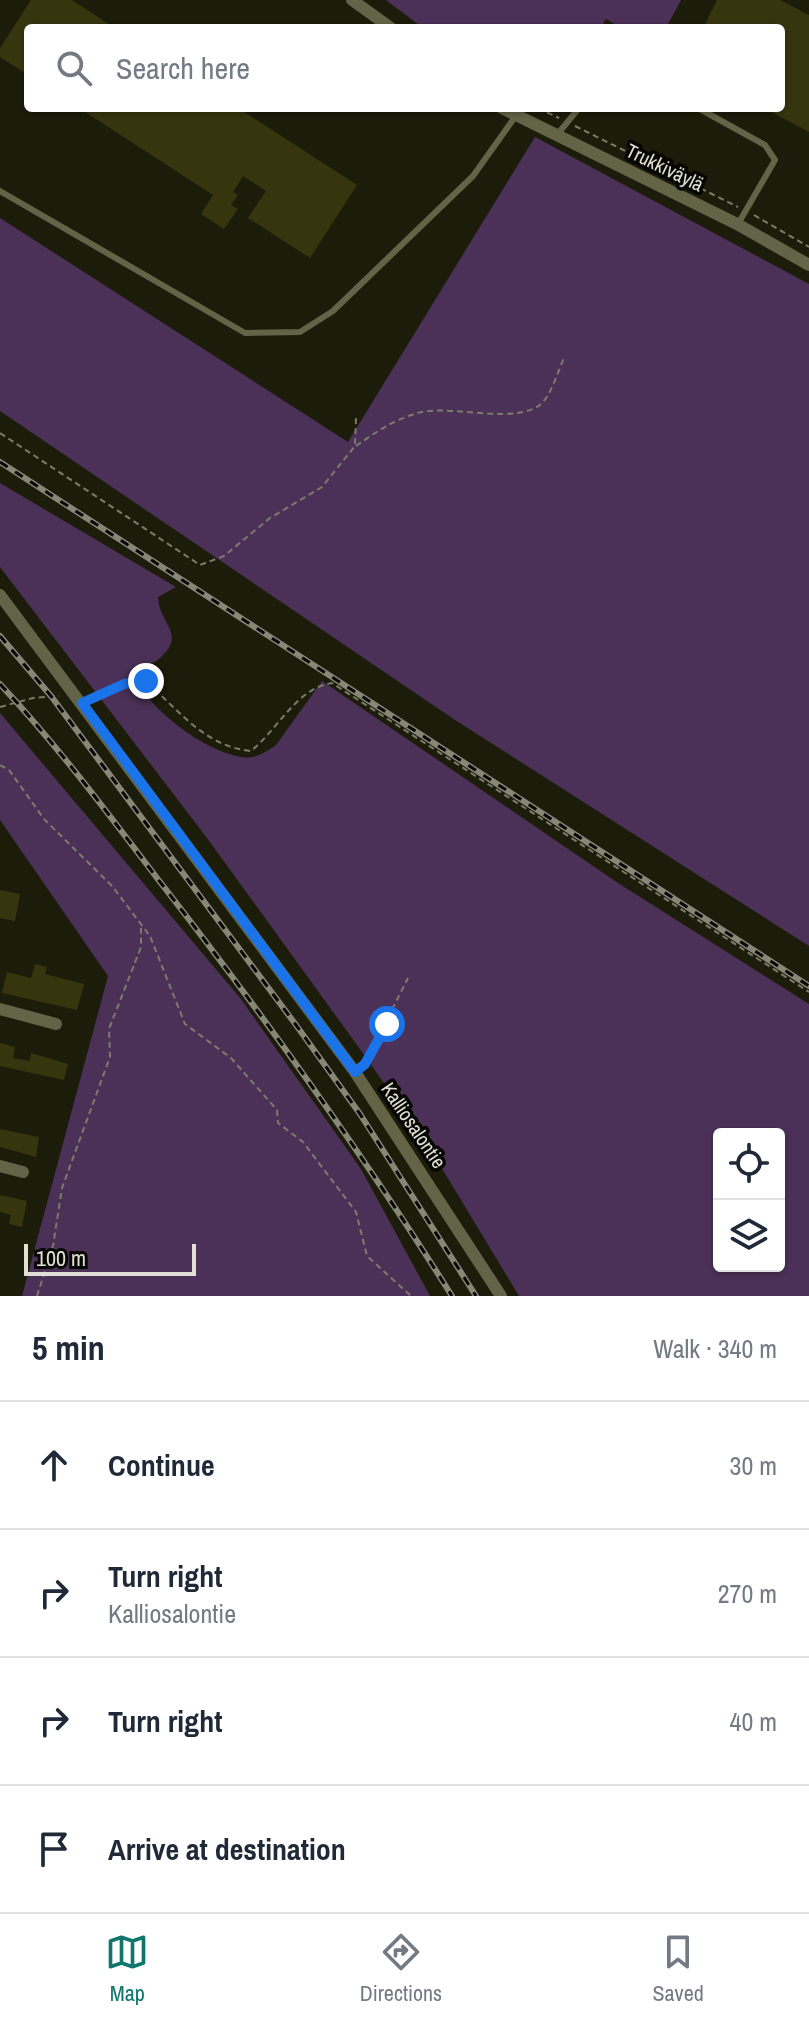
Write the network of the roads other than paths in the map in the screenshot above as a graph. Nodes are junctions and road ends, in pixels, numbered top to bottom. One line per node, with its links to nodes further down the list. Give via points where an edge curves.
1 (352, 0): 2 (street)
2 (385, 24)
3 (508, 112): 6 (street, Trukkiväylä)
4 (576, 112): 7 (lane)
5 (705, 112): 9 (lane, via 765,145 775,160)
6 (515, 117): 7 (street, Trukkiväylä); 8 (lane, via 473,176 333,311 300,332 245,333)
7 (556, 136): 9 (street, Trukkiväylä)
8 (0, 191)
9 (737, 224): 10 (street, Trukkiväylä)
10 (809, 265)
11 (0, 595): 16 (street, Kalliosalontie, via 355,1072)
12 (0, 1009): 13 (street)
13 (56, 1024)
14 (0, 1166): 15 (street)
15 (23, 1172)
16 (501, 1296)

